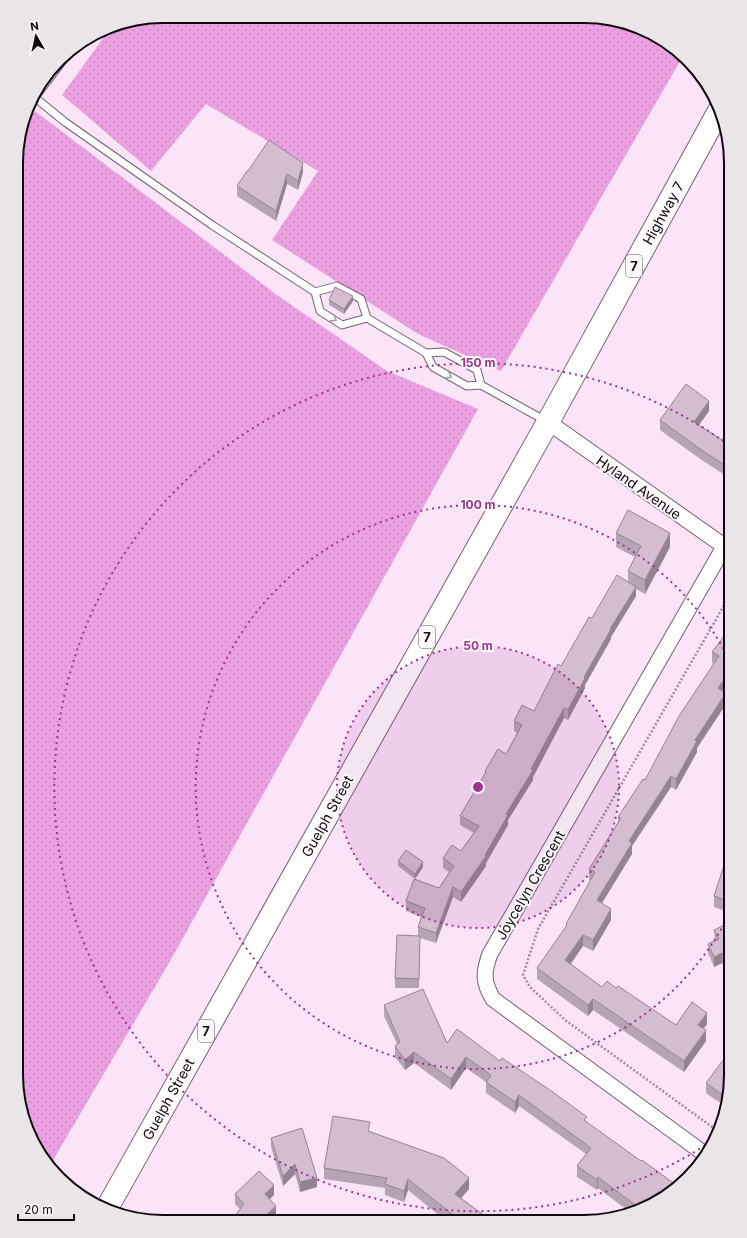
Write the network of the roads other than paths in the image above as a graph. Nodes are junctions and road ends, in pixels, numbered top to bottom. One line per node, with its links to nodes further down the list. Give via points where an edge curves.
1 (38, 100): 3 (lane, via 212,226)
2 (716, 117): 7 (main road, Highway 7 / 7)
3 (315, 292): 4 (lane, via 337,286 361,299); 4 (lane, one-way to 4, via 320,311 342,325)
4 (367, 318): 5 (lane)
5 (426, 353): 6 (lane, one-way to 6, via 433,368 466,386); 6 (lane, via 444,352 477,370)
6 (481, 385): 7 (lane)
7 (548, 422): 8 (street, Hyland Avenue); 11 (main road, Guelph Street / 7)
8 (724, 546)
9 (724, 556): 10 (street, Joycelyn Crescent, via 485,966 487,988 494,999)
10 (701, 1151)
11 (109, 1204)

